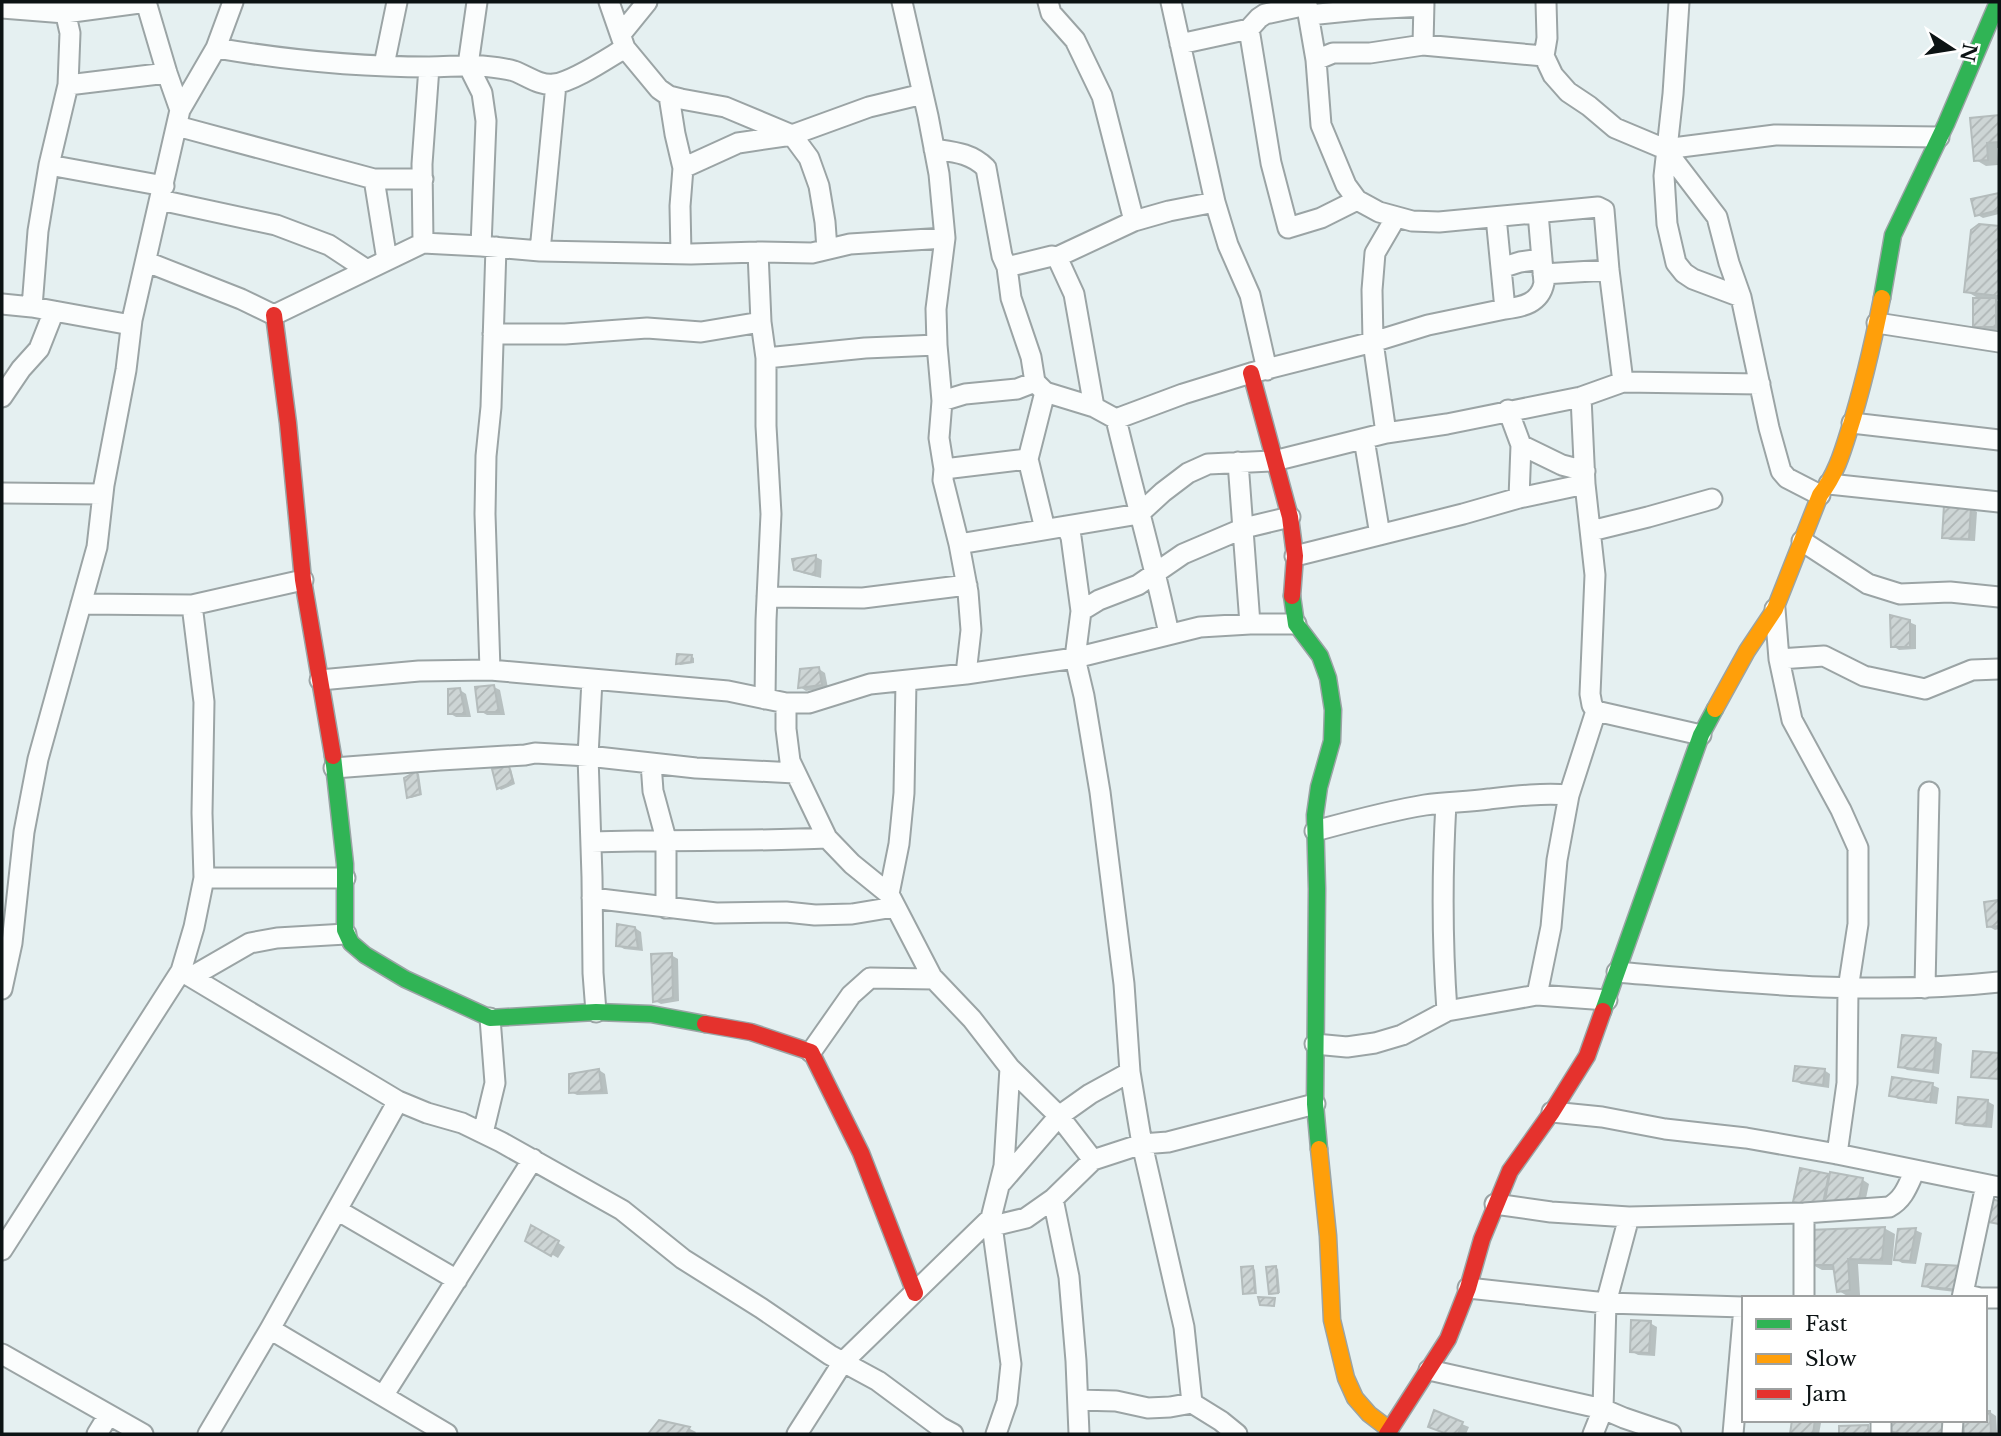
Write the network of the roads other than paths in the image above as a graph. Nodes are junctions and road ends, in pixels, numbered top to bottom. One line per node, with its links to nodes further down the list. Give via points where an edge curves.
1 (146, 2): 14 (street); 27 (street)
2 (233, 2): 21 (street)
3 (397, 2): 24 (street)
4 (477, 2): 25 (street)
5 (609, 2): 18 (street)
6 (647, 2): 18 (street)
7 (902, 2): 30 (street)
8 (1048, 2): 47 (street, via 1051,13 1075,40 1102,96)
9 (1171, 2): 19 (street)
10 (1546, 2): 22 (street)
11 (1679, 2): 36 (street)
12 (1998, 2): 34 (street)
13 (1424, 4): 15 (street, via 1368,9); 20 (street)
14 (64, 7): 16 (street); 29 (street, via 70,33)
15 (1307, 7): 17 (street, via 1265,14); 23 (street)
16 (2, 8)
17 (1249, 29): 19 (street); 42 (street, via 1271,163 1288,228)
18 (623, 41): 28 (street); 31 (street, via 649,78)
19 (1180, 44): 43 (street)
20 (1423, 45): 22 (street); 23 (street, via 1333,53)
21 (216, 48): 24 (street, via 278,58); 32 (street)
22 (1544, 56): 36 (street, via 1568,92 1615,128)
23 (1316, 60): 42 (street, via 1321,125)
24 (384, 65): 26 (street)
25 (468, 65): 26 (street); 28 (street, via 512,70 542,84); 50 (street, via 482,93 486,121)
26 (429, 67): 39 (street)
27 (167, 72): 29 (street); 32 (street)
28 (556, 84): 52 (street)
29 (68, 85): 37 (street)
30 (923, 94): 33 (street, via 869,107); 35 (street)
31 (669, 96): 33 (street, via 726,107); 38 (street)
32 (178, 118): 40 (street); 41 (street)
33 (792, 135): 38 (street, via 738,143); 51 (street, via 809,158 819,186)
34 (1940, 137): 36 (street, via 1775,135); 70 (street, via 1894,235)
35 (934, 149): 48 (street); 58 (street, via 963,153 986,169)
36 (1665, 149): 63 (street, via 1717,217); 63 (street, via 1667,224 1676,263 1693,279)
37 (49, 165): 41 (street); 65 (street)
38 (683, 167): 54 (street)
39 (423, 178): 40 (street); 49 (street)
40 (374, 179): 56 (street)
41 (162, 193): 57 (street); 61 (street, via 276,225 329,245)
42 (1357, 200): 45 (street)
43 (1215, 202): 47 (street); 77 (street, via 1250,295)
44 (1538, 213): 46 (street); 59 (street); 62 (street, via 1604,210)
45 (1396, 216): 46 (street, via 1439,222); 73 (street, via 1375,253)
46 (1496, 217): 60 (street)
47 (1134, 220): 55 (street)
48 (945, 238): 51 (street); 75 (street, via 936,309)
49 (423, 243): 50 (street); 56 (street)
50 (489, 246): 52 (street); 72 (street)
51 (827, 249): 53 (street)
52 (540, 251): 54 (street)
53 (758, 252): 54 (street); 69 (street)
54 (681, 254)
55 (1057, 257): 58 (street); 84 (street, via 1074,294)
56 (387, 260): 61 (street)
57 (146, 262): 68 (street); 71 (street)
58 (1007, 267): 80 (street, via 1011,298)
59 (1543, 267): 60 (street, via 1520,262); 62 (street); 66 (street, via 1543,289 1536,299)
60 (1501, 268): 66 (street)
61 (367, 270): 68 (street)
62 (1609, 270): 78 (street)
63 (1741, 297): 79 (street)
64 (2, 304): 65 (street)
65 (32, 307): 67 (street)
66 (1505, 309): 73 (street)
67 (54, 311): 71 (street); 81 (street, via 39,349)
68 (274, 315): 114 (street)
69 (761, 322): 72 (street, via 701,332 647,328); 76 (street)
70 (1877, 324): 74 (street); 87 (street)
71 (131, 325): 99 (street)
72 (493, 334): 128 (street, via 485,514)
73 (1373, 342): 77 (street); 88 (street)
74 (1999, 342)
75 (937, 345): 76 (street); 83 (street)
76 (766, 358): 116 (street, via 771,514)
77 (1259, 372): 86 (street); 94 (street)
78 (1623, 382): 79 (street); 82 (street)
79 (1760, 384): 97 (street, via 1781,471 1787,478)
80 (1040, 387): 83 (street, via 965,394); 84 (street); 92 (street)
81 (2, 397)
82 (1581, 397): 85 (street); 96 (street)
83 (942, 401): 95 (street, via 939,438)
84 (1094, 407): 86 (street)
85 (1508, 410): 88 (street); 91 (street)
86 (1116, 419): 103 (street)
87 (1852, 423): 90 (street); 97 (street)
88 (1386, 433): 89 (street)
89 (1364, 439): 94 (street); 109 (street)
90 (1999, 440)
91 (1521, 445): 96 (street); 100 (street)
92 (1028, 458): 95 (street); 107 (street)
93 (1238, 461): 94 (street); 103 (street, via 1208,464 1188,473); 106 (street)
94 (1274, 461): 104 (street)
95 (944, 469): 111 (street)
96 (1585, 477): 100 (street); 108 (street)
97 (1825, 489): 102 (street); 110 (street)
98 (2, 493): 99 (street)
99 (103, 494): 118 (street, via 97,547)
100 (1519, 498): 109 (street)
101 (1712, 499): 108 (street)
102 (1999, 502)
103 (1139, 514): 105 (street); 113 (street)
104 (1290, 517): 106 (street); 112 (street)
105 (1066, 526): 107 (street); 121 (street)
106 (1244, 528): 113 (street, via 1183,554); 122 (street)
107 (1045, 529): 111 (street)
108 (1591, 531): 135 (street, via 1595,575 1590,694)
109 (1380, 535): 112 (street)
110 (1802, 541): 117 (street, via 1868,584 1900,594 1950,592); 120 (street)
111 (959, 544): 115 (street)
112 (1296, 556): 123 (street)
113 (1156, 573): 121 (street); 124 (street)
114 (303, 580): 119 (street); 130 (street)
115 (967, 585): 116 (street, via 863,598); 129 (street, via 971,630)
116 (767, 597): 133 (street)
117 (1999, 597)
118 (81, 604): 119 (street); 161 (street, via 38,760)
119 (192, 605): 150 (street, via 204,702)
120 (1775, 609): 126 (street); 137 (street)
121 (1082, 611): 125 (street)
122 (1250, 624): 123 (street); 124 (street)
123 (1296, 624): 146 (street, via 1320,656 1333,710)
124 (1169, 634): 125 (street)
125 (1075, 658): 129 (street); 171 (street, via 1102,805)
126 (1779, 659): 127 (street, via 1824,656 1864,676 1925,689 1972,670); 162 (street, via 1792,720 1857,848 1858,924)
127 (1999, 668)
128 (490, 670): 130 (street); 131 (street)
129 (966, 674): 132 (street)
130 (320, 680): 141 (street)
131 (592, 680): 133 (street, via 729,691); 136 (street)
132 (906, 681): 134 (street, via 870,684 809,703); 153 (street, via 904,793)
133 (765, 699): 134 (street)
134 (786, 703): 142 (street)
135 (1596, 710): 137 (street); 144 (street)
136 (590, 733): 138 (street); 139 (street)
137 (1701, 736): 156 (street)
138 (588, 756): 139 (street); 141 (street, via 535,753); 149 (street)
139 (610, 758): 140 (street)
140 (651, 763): 142 (street); 148 (street)
141 (334, 768): 151 (street)
142 (794, 773): 147 (street)
143 (1928, 792): 160 (street)
144 (1569, 795): 145 (street, via 1522,794); 163 (street)
145 (1446, 803): 146 (street); 165 (street, via 1442,885)
146 (1315, 831): 168 (street)
147 (827, 838): 148 (street); 153 (street)
148 (666, 839): 149 (street); 154 (street)
149 (591, 842): 152 (street)
150 (204, 878): 151 (street); 157 (street)
151 (345, 878): 155 (street)
152 (592, 898): 154 (street); 166 (street)
153 (892, 901): 154 (street, via 852,914); 158 (street)
154 (666, 908)
155 (346, 934): 157 (street, via 250,943); 167 (street, via 365,955 405,979)
156 (1617, 972): 162 (street); 164 (street)
157 (186, 974): 172 (street); 190 (street)
158 (934, 979): 169 (street, via 870,978 851,995); 170 (street)
159 (1999, 982): 160 (street)
160 (1925, 988): 162 (street)
161 (2, 989)
162 (1848, 989): 178 (street, via 1847,1083)
163 (1537, 995): 164 (street); 165 (street)
164 (1607, 1000): 174 (street, via 1587,1056)
165 (1447, 1011): 168 (street, via 1402,1035 1375,1043 1346,1047)
166 (596, 1012): 167 (street); 169 (street, via 651,1014 751,1031)
167 (490, 1018): 176 (street, via 495,1083)
168 (1315, 1044): 173 (street)
169 (811, 1052): 193 (street, via 862,1153)
170 (1010, 1068): 175 (street); 182 (street)
171 (1130, 1072): 175 (street); 177 (street)
172 (398, 1101): 176 (street); 186 (street)
173 (1315, 1104): 177 (street, via 1168,1142); 209 (street, via 1332,1320 1355,1398)
174 (1552, 1112): 178 (street); 185 (street, via 1510,1171)
175 (1059, 1116): 180 (street); 182 (street)
176 (483, 1133): 179 (street)
177 (1142, 1144): 180 (street); 206 (street, via 1178,1294)
178 (1837, 1154): 181 (street)
179 (533, 1159): 191 (street); 201 (street, via 622,1210 683,1259)
180 (1093, 1160): 184 (street)
181 (1915, 1170): 183 (street); 187 (street, via 1907,1190 1889,1208)
182 (1000, 1184): 189 (street)
183 (1992, 1186): 195 (street)
184 (1054, 1199): 189 (street, via 1026,1218); 205 (street, via 1069,1277)
185 (1495, 1204): 188 (street); 192 (street)
186 (337, 1210): 191 (street); 198 (street)
187 (1804, 1213): 188 (street); 194 (street)
188 (1629, 1217): 196 (street)
189 (992, 1222): 193 (street); 216 (street, via 1012,1364 1007,1402)
190 (2, 1250)
191 (457, 1280): 204 (street)
192 (1468, 1288): 196 (street); 202 (street, via 1448,1339)
193 (915, 1293): 201 (street)
194 (1804, 1296)
195 (1962, 1296)
196 (1606, 1303): 197 (street); 207 (street)
197 (1742, 1307)
198 (271, 1329): 204 (street); 212 (street)
199 (1742, 1332): 221 (street)
200 (2, 1354): 208 (street)
201 (843, 1362): 214 (street); 215 (street)
202 (1429, 1370): 207 (street); 209 (street)
203 (1742, 1387): 221 (street)
204 (383, 1396): 213 (street)
205 (1077, 1400): 206 (street, via 1148,1408); 217 (street)
206 (1192, 1404): 218 (street)
207 (1603, 1409): 219 (street); 220 (street)
208 (108, 1416): 210 (street); 211 (street)
209 (1389, 1432)
210 (97, 1434)
211 (143, 1434)
212 (208, 1434)
213 (447, 1434)
214 (797, 1434)
215 (953, 1434)
216 (996, 1434)
217 (1079, 1434)
218 (1237, 1434)
219 (1593, 1434)
220 (1671, 1434)
221 (1734, 1434)

